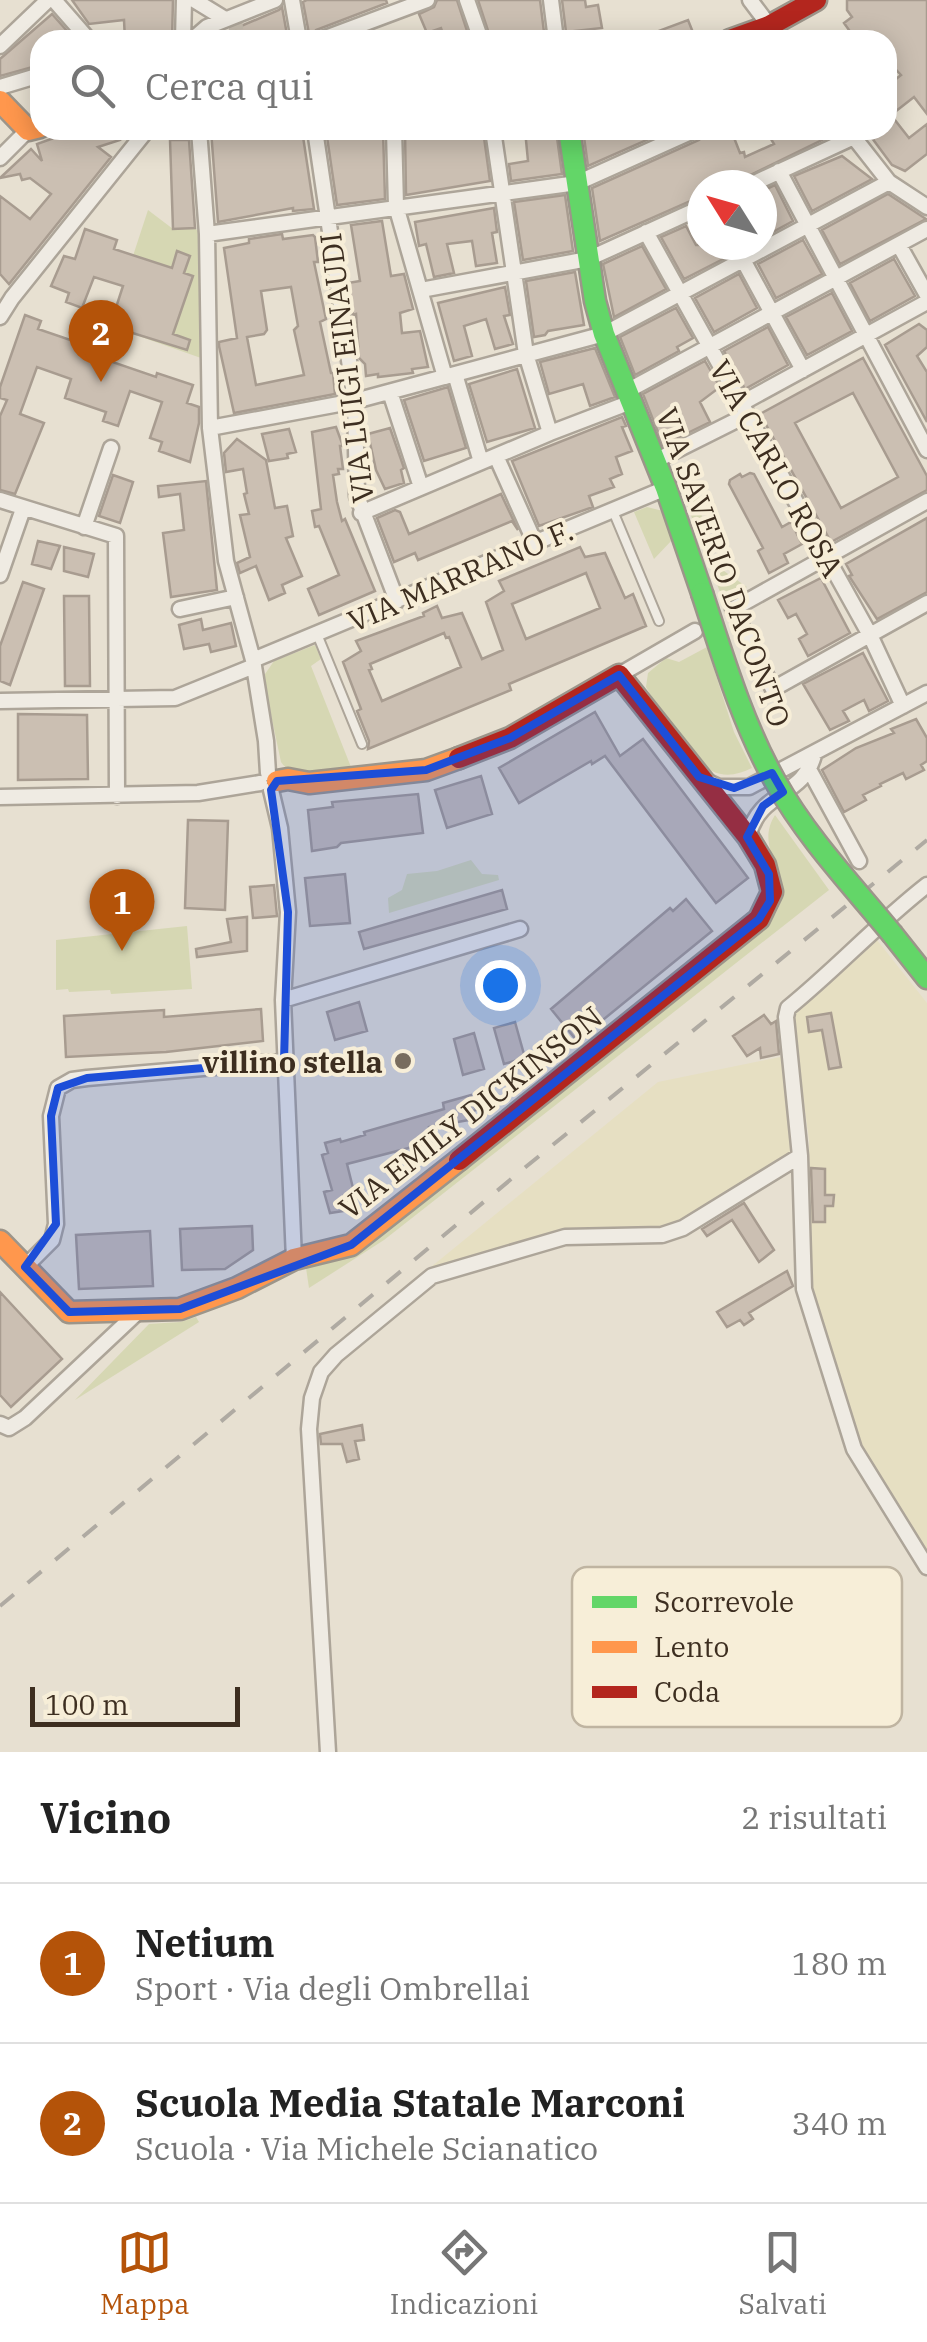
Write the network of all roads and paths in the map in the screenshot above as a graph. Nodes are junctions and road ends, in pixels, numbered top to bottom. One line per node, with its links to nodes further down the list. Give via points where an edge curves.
1 (51, 0): 12 (street); 21 (street)
2 (184, 0): 13 (street)
3 (194, 0): 11 (street)
4 (274, 0): 11 (street)
5 (292, 0): 15 (street)
6 (426, 0): 16 (street)
7 (467, 0): 17 (street)
8 (551, 0): 18 (street)
9 (750, 0): 19 (street)
10 (812, 1): 20 (street)
11 (225, 19): 14 (street)
12 (80, 30)
13 (182, 30)
14 (200, 30)
15 (297, 30)
16 (346, 30)
17 (478, 30)
18 (555, 30)
19 (772, 30)
20 (778, 30)
21 (0, 46)
22 (30, 78): 23 (street)
23 (0, 88)
24 (0, 101): 25 (street)
25 (30, 126)
26 (30, 132): 36 (street)
27 (138, 140): 58 (street)
28 (200, 140): 48 (street, VIA EMILY DICKINSON)
29 (317, 140): 44 (street, VIA LUIGI EINAUDI)
30 (394, 140): 41 (street)
31 (494, 140): 40 (street)
32 (570, 140): 38 (street, VIA SAVERIO DACONTO)
33 (663, 140): 38 (street)
34 (840, 140): 37 (street)
35 (856, 140): 39 (street)
36 (0, 158)
37 (779, 172): 45 (street)
38 (576, 182): 40 (street); 51 (street, VIA SAVERIO DACONTO)
39 (889, 182): 42 (street); 45 (street)
40 (500, 192): 41 (street); 53 (street)
41 (396, 206): 44 (street); 56 (street)
42 (927, 207)
43 (687, 214): 47 (street)
44 (328, 215): 48 (street); 70 (street, VIA LUIGI EINAUDI)
45 (808, 225): 49 (street); 54 (street)
46 (927, 229): 50 (street)
47 (646, 232): 51 (street); 57 (street, VIA CARLO ROSA)
48 (206, 234): 72 (street, VIA EMILY DICKINSON)
49 (777, 242)
50 (899, 245): 54 (street); 59 (street)
51 (588, 259): 53 (street); 62 (street, VIA SAVERIO DACONTO)
52 (743, 260): 57 (street); 60 (street)
53 (514, 273): 56 (street); 65 (street)
54 (836, 279): 60 (street); 63 (street)
55 (0, 284): 58 (street)
56 (421, 290): 67 (street)
57 (680, 293): 62 (street); 64 (street, VIA CARLO ROSA)
58 (12, 298): 61 (street)
59 (927, 298): 63 (street)
60 (772, 313): 64 (street); 66 (street)
61 (0, 317)
62 (604, 334): 65 (street); 69 (street, VIA SAVERIO DACONTO)
63 (866, 335): 66 (street); 75 (street)
64 (710, 346): 69 (street); 71 (street, VIA CARLO ROSA)
65 (526, 354): 67 (street); 73 (street)
66 (803, 370): 71 (street)
67 (450, 375): 68 (street); 76 (street)
68 (390, 392): 70 (street); 78 (street)
69 (629, 396): 73 (street); 77 (street, VIA SAVERIO DACONTO)
70 (355, 401): 72 (street); 84 (street, VIA LUIGI EINAUDI)
71 (744, 409): 77 (street); 87 (street, VIA CARLO ROSA)
72 (210, 428): 89 (street, VIA EMILY DICKINSON)
73 (550, 432): 76 (street)
74 (111, 448): 85 (street)
75 (927, 450)
76 (489, 459): 78 (street); 86 (street)
77 (655, 461): 79 (street, VIA SAVERIO DACONTO)
78 (420, 487): 84 (street)
79 (666, 488): 83 (street, VIA MARRANO F.); 114 (street, VIA SAVERIO DACONTO, bridge, via 744,715 776,783)
80 (0, 500): 82 (street)
81 (927, 501): 87 (street)
82 (23, 509): 85 (street); 88 (street)
83 (613, 510): 86 (street, VIA MARRANO F.); 93 (lane)
84 (361, 514): 90 (street, VIA LUIGI EINAUDI)
85 (84, 527): 100 (street, via 116,536)
86 (534, 543): 90 (street, VIA MARRANO F.)
87 (826, 557): 96 (street, VIA CARLO ROSA); 96 (street, via 733,609 773,689)
88 (0, 574)
89 (236, 598): 92 (street); 97 (street, VIA EMILY DICKINSON)
90 (397, 602): 95 (street, VIA MARRANO F.)
91 (927, 603): 96 (street)
92 (180, 609)
93 (659, 621)
94 (695, 632): 98 (street)
95 (317, 634): 97 (street, VIA MARRANO F.); 103 (lane)
96 (870, 635): 102 (street, VIA CARLO ROSA)
97 (254, 663): 100 (street, VIA MARRANO F., via 175,698); 107 (street, VIA EMILY DICKINSON)
98 (619, 675): 106 (street, VIA EMILY DICKINSON); 107 (street, via 510,738 426,770)
99 (927, 693): 102 (street)
100 (116, 700): 101 (street, VIA MARRANO F.); 108 (street)
101 (0, 701)
102 (903, 706): 104 (street)
103 (362, 744)
104 (814, 755): 105 (street); 106 (street, via 749,787 719,787)
105 (810, 771): 110 (street, via 763,806); 111 (street)
106 (699, 777): 110 (street, VIA EMILY DICKINSON)
107 (269, 782): 108 (street); 115 (street, VIA EMILY DICKINSON, via 288,912)
108 (116, 796): 109 (street)
109 (0, 797)
110 (748, 838): 119 (street, VIA EMILY DICKINSON, via 771,885 759,919 351,1244)
111 (860, 861)
112 (927, 885): 117 (street, via 788,1008)
113 (520, 930): 115 (street)
114 (927, 978)
115 (283, 1000): 116 (street, VIA EMILY DICKINSON)
116 (284, 1061): 119 (street, VIA EMILY DICKINSON); 120 (street, via 87,1078 58,1088 51,1116 56,1224 52,1240)
117 (800, 1156): 123 (street, via 804,1289 854,1449); 124 (street, via 662,1235 565,1237 432,1276 322,1372 309,1429)
118 (0, 1241): 120 (street)
119 (294, 1259): 121 (street, via 180,1309)
120 (25, 1268): 121 (street, via 69,1312)
121 (142, 1308): 122 (street, via 26,1418 9,1428)
122 (0, 1424)
123 (927, 1567)
124 (328, 1752)

